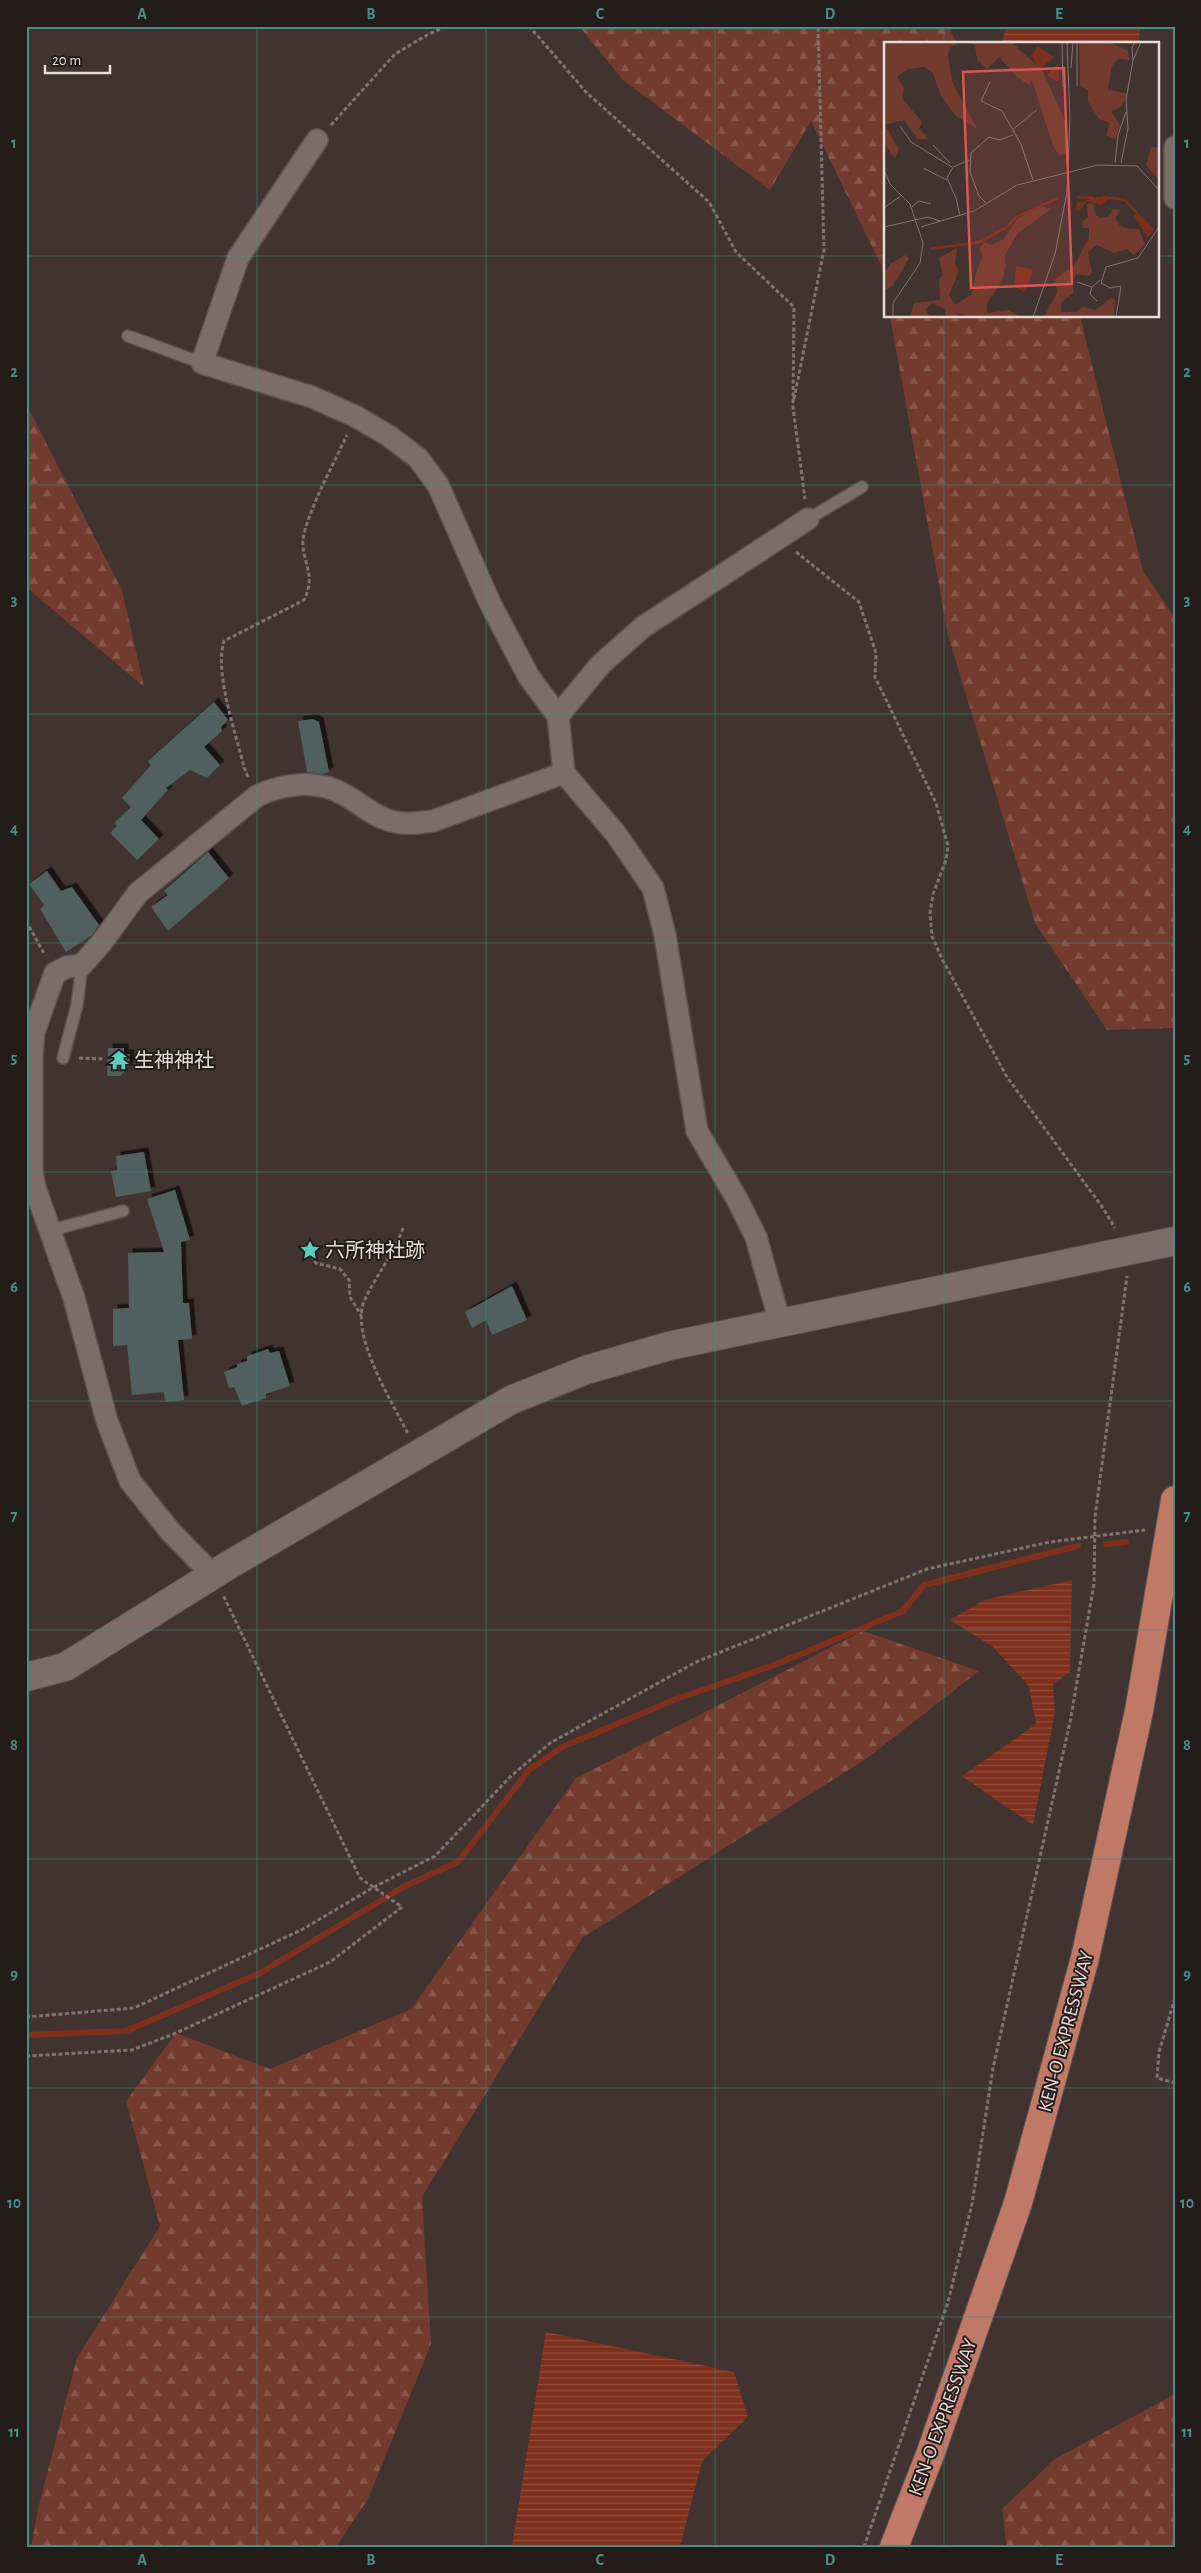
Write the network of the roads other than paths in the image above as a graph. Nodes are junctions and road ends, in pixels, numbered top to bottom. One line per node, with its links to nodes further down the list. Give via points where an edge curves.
1 (317, 140): 5 (street, via 238,258)
2 (1175, 147): 3 (street)
3 (1175, 198)
4 (128, 336): 5 (lane)
5 (202, 363): 8 (street, via 312,396 355,416 418,458 438,485 503,628 529,677)
6 (862, 487): 7 (lane)
7 (808, 519): 8 (street, via 643,627 600,665)
8 (558, 716): 9 (street)
9 (564, 773): 10 (street, via 433,821 410,824 370,813 344,794 324,786 275,787 257,796 138,893); 16 (street, via 616,834 653,888 665,935 697,1130 756,1237)
10 (82, 965): 11 (street, via 67,967 56,974 34,1032); 12 (lane, via 77,1005)
11 (29, 1055): 14 (street, via 32,1173)
12 (63, 1058)
13 (122, 1211): 14 (lane)
14 (52, 1230): 18 (street, via 107,1421 130,1481 170,1531)
15 (1175, 1241): 16 (street)
16 (780, 1323): 18 (street, via 669,1346 586,1370 511,1400)
17 (1175, 1500): 20 (highway, KEN-O EXPRESSWAY, via 1138,1712 1085,1958 1018,2203 931,2452)
18 (213, 1575): 19 (street, via 65,1668)
19 (26, 1677)
20 (894, 2547)

